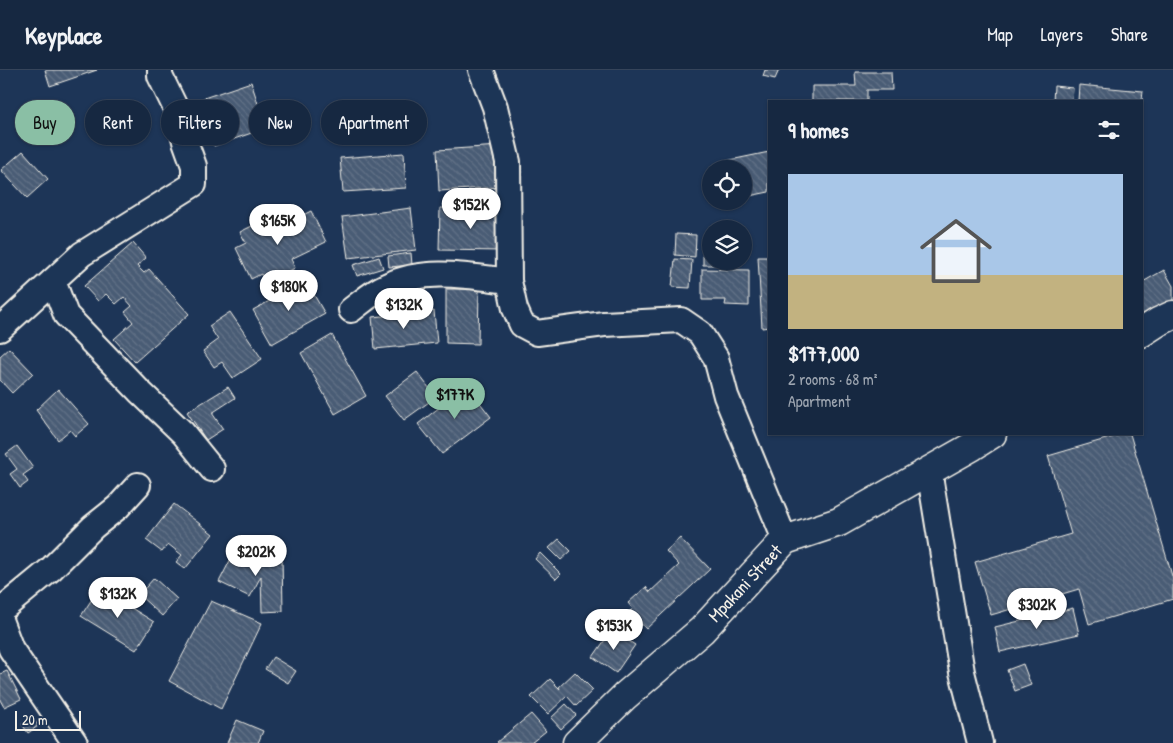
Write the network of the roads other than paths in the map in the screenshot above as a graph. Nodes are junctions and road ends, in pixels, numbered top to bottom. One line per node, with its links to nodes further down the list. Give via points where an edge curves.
1 (160, 70): 3 (street, via 178,113 194,166 194,184 82,254)
2 (481, 70): 4 (street, via 495,107 508,162)
3 (53, 281): 7 (street); 10 (street, via 66,315 173,422)
4 (509, 281): 5 (street, via 454,274 415,277 383,287); 13 (street, via 522,325 537,333 604,324 681,320 700,333 716,358 726,396)
5 (351, 310)
6 (1173, 315): 8 (street)
7 (0, 329)
8 (1143, 332)
9 (990, 435): 11 (street, Mpakani Street)
10 (212, 469)
11 (929, 470): 13 (street, Mpakani Street, via 839,522); 19 (street, via 962,672)
12 (138, 485): 14 (street, via 51,569)
13 (785, 540): 18 (street, Mpakani Street, via 702,630 625,696)
14 (0, 611)
15 (0, 620): 16 (street)
16 (6, 652): 17 (street)
17 (75, 743)
18 (577, 743)
19 (980, 743)

